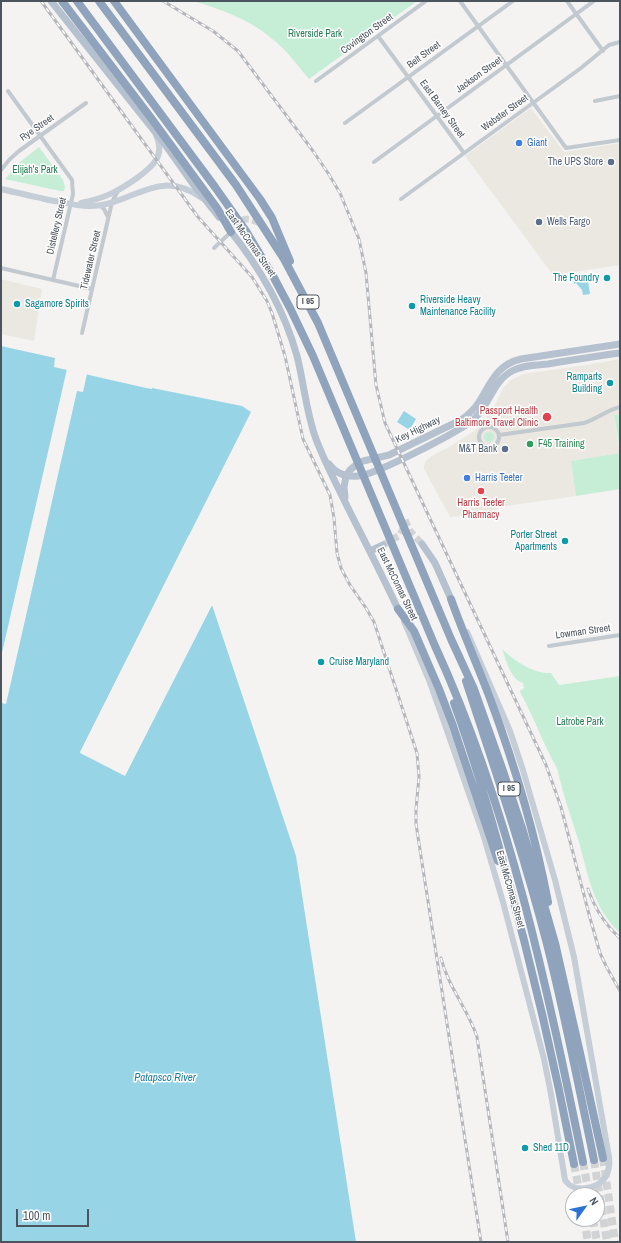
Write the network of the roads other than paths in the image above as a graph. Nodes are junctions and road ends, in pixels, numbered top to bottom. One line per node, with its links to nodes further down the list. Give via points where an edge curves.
1 (51, 1): 12 (main road, East McComas Street)
2 (54, 1): 12 (main road)
3 (62, 1): 42 (highway)
4 (77, 1): 63 (highway, I 95, via 222,196 273,276 310,351)
5 (100, 1): 62 (highway, I 95, via 239,189 293,275 326,340)
6 (114, 1): 45 (highway, via 265,207)
7 (426, 1): 15 (street, Covington Street)
8 (460, 1): 14 (street)
9 (513, 1): 14 (street, Belt Street)
10 (567, 1): 13 (street)
11 (594, 1): 13 (street, Jackson Street)
12 (62, 14): 28 (main road, East McComas Street)
13 (576, 14): 17 (street); 18 (street, Jackson Street)
14 (478, 26): 18 (street); 19 (street, Belt Street)
15 (378, 36): 19 (street, East Barney Street); 20 (street, Covington Street)
16 (620, 42): 17 (street, Webster Street, via 609,45)
17 (603, 51): 24 (street, Webster Street)
18 (506, 65): 24 (street); 26 (street, Jackson Street)
19 (408, 77): 26 (street, East Barney Street); 27 (street, Belt Street)
20 (316, 80)
21 (8, 91): 29 (street, Distellery Street)
22 (620, 96): 23 (street)
23 (595, 101)
24 (533, 102): 30 (street, via 566,148); 31 (street, Webster Street)
25 (86, 103): 29 (street, Rye Street)
26 (437, 116): 31 (street, East Barney Street); 32 (street, Jackson Street)
27 (345, 123)
28 (155, 134): 35 (street, via 159,152 155,163); 38 (main road, East McComas Street)
29 (40, 136): 33 (street, Rye Street, via 10,159); 39 (street, Distellery Street, via 72,180)
30 (620, 140)
31 (464, 153): 36 (street, Webster Street)
32 (374, 162)
33 (1, 170)
34 (1, 189): 39 (street)
35 (118, 191): 37 (street, Tidewater Street); 39 (street, via 94,200)
36 (401, 199)
37 (112, 202): 38 (street, via 150,187 166,185 188,190); 40 (street); 41 (street, Tidewater Street)
38 (207, 202): 42 (main road, East McComas Street)
39 (71, 204): 40 (street); 46 (street, Distellery Street)
40 (99, 205): 41 (street)
41 (108, 217): 47 (street, Tidewater Street)
42 (232, 230): 43 (street); 53 (main road, East McComas Street, via 276,301 287,327 298,362 312,426)
43 (214, 248)
44 (1, 268): 46 (street)
45 (296, 274)
46 (53, 280): 47 (street)
47 (92, 289): 48 (street, Tidewater Street)
48 (82, 333)
49 (620, 344): 54 (main road, Key Highway, via 509,363 495,374 478,403 461,420 389,455 359,463)
50 (620, 353): 54 (main road, Key Highway, via 513,370 501,379 478,416 461,428 368,474)
51 (620, 407): 52 (street, via 584,423)
52 (499, 435): 52 (street, via 495,428 486,427 479,432 478,438 483,446 492,447 499,441)
53 (324, 456): 54 (main road, via 334,470); 55 (main road, East McComas Street)
54 (346, 476): 55 (main road)
55 (346, 504): 58 (main road, East McComas Street)
56 (422, 544): 59 (main road, East McComas Street, via 435,563)
57 (383, 545): 58 (main road)
58 (370, 551): 60 (main road, East McComas Street)
59 (451, 599): 60 (street, East McComas Street, via 489,679 510,731 560,899 575,965 610,1157 606,1176 599,1184 592,1186 573,1187 566,1180 544,1059 483,834 442,715); 65 (highway, via 489,695 517,780 541,867)
60 (398, 609): 66 (highway, via 414,631 446,706)
61 (620, 635): 64 (street, Lowman Street)
62 (452, 639): 65 (highway, I 95, via 474,689 500,761); 65 (highway, I 95, via 531,884 598,1159 574,1023)
63 (435, 646): 66 (highway, I 95, via 483,789); 67 (highway, I 95, via 453,684 495,802 517,875 546,990)
64 (549, 646)
65 (554, 943)
66 (527, 950): 68 (highway, I 95)
67 (583, 1162)
68 (574, 1164)

